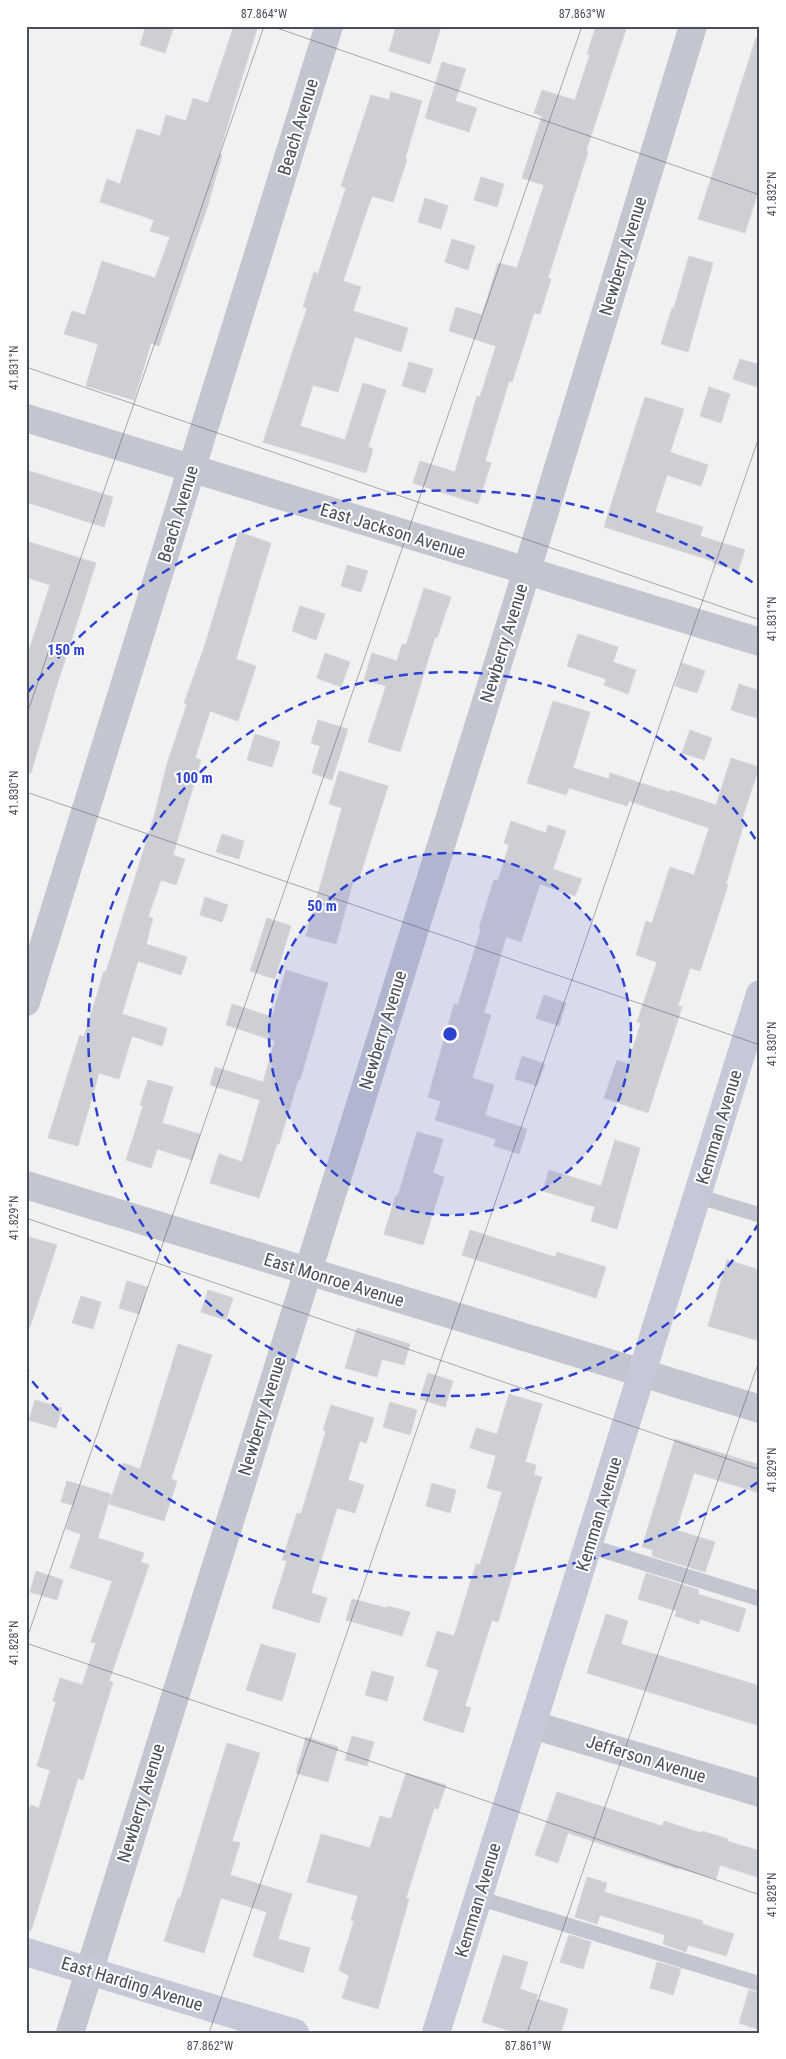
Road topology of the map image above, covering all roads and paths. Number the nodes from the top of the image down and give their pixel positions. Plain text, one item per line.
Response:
1 (329, 26) edge
2 (693, 26) edge
3 (26, 418) edge
4 (192, 470) junction
5 (526, 571) junction
6 (760, 642) edge
7 (26, 1002) edge
8 (758, 1009) edge
9 (26, 1185) edge
10 (697, 1196) junction
11 (760, 1215) edge
12 (307, 1272) junction
13 (642, 1374) junction
14 (760, 1409) edge
15 (588, 1546) junction
16 (760, 1599) edge
17 (533, 1725) junction
18 (760, 1793) edge
19 (479, 1898) junction
20 (26, 1952) edge
21 (89, 1971) junction
22 (760, 1984) edge
23 (70, 2033) edge
24 (295, 2033) edge
25 (436, 2033) edge

1 - 4 street, Beach Avenue
2 - 5 street, Newberry Avenue
3 - 4 street, East Jackson Avenue
4 - 5 street, East Jackson Avenue
4 - 7 street, Beach Avenue
5 - 6 street, East Jackson Avenue
5 - 12 street, Newberry Avenue
8 - 10 street, Kemman Avenue
9 - 12 street, East Monroe Avenue
10 - 11 lane
10 - 13 street, Kemman Avenue
12 - 13 street, East Monroe Avenue
12 - 21 street, Newberry Avenue
13 - 14 street, East Monroe Avenue
13 - 15 street, Kemman Avenue
15 - 16 lane
15 - 17 street, Kemman Avenue
17 - 18 street, Jefferson Avenue
17 - 19 street, Kemman Avenue
19 - 22 lane
19 - 25 street, Kemman Avenue
20 - 21 street, East Harding Avenue
21 - 23 street, Newberry Avenue
21 - 24 street, East Harding Avenue

